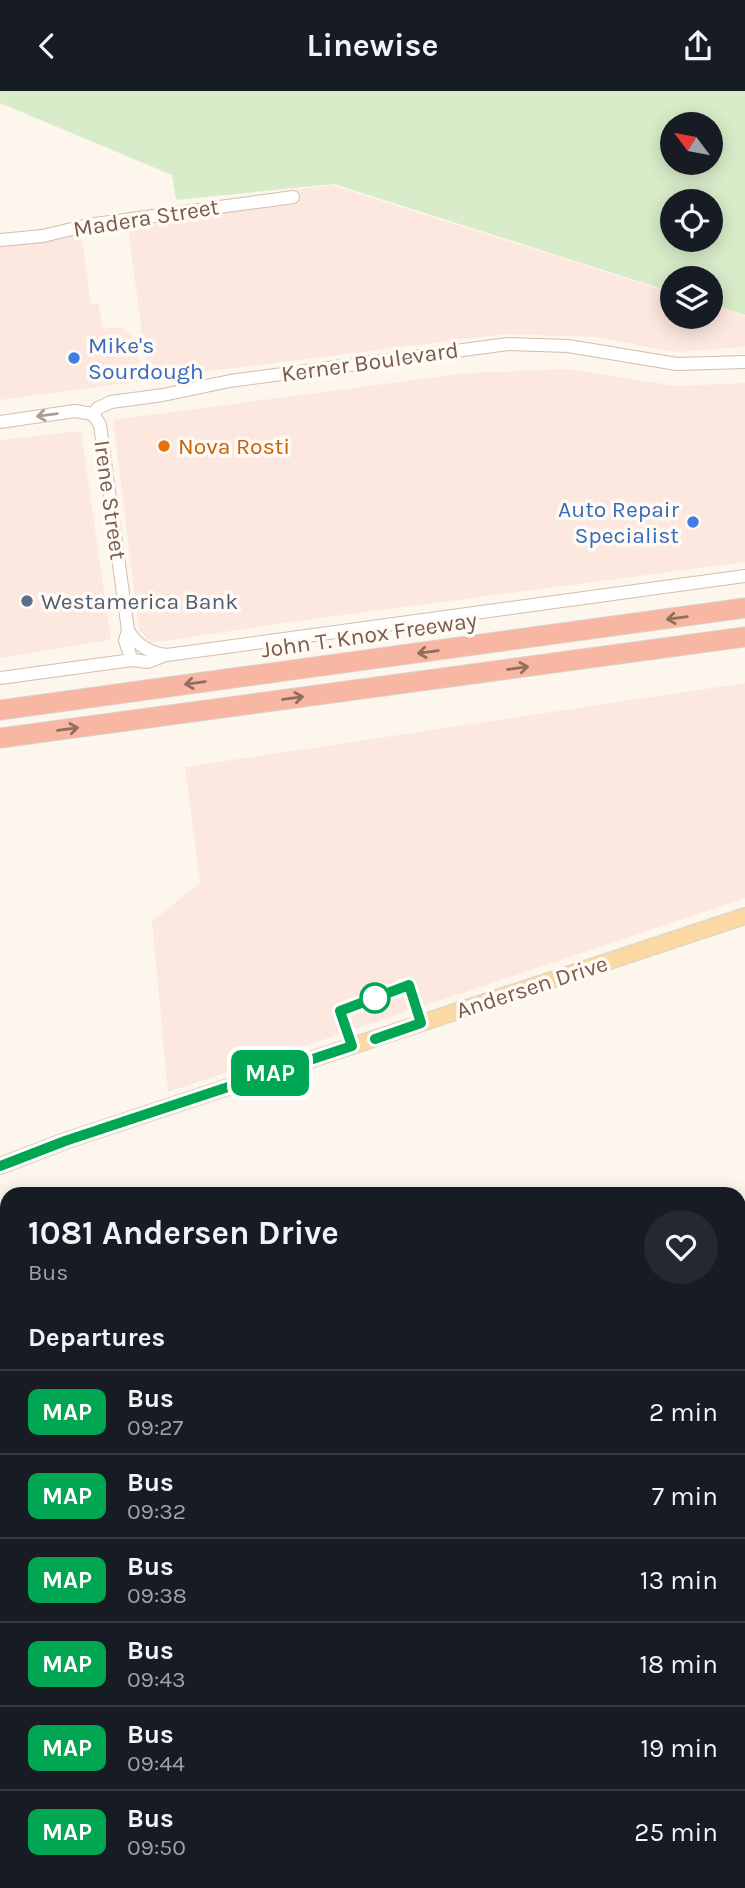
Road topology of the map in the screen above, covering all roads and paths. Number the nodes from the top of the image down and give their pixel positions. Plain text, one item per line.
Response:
1 (293, 197) dead end
2 (0, 240) edge
3 (745, 362) edge
4 (93, 414) junction
5 (0, 422) edge
6 (745, 576) edge
7 (745, 608) edge
8 (128, 630) junction
9 (745, 637) edge
10 (167, 655) junction
11 (132, 660) junction
12 (0, 678) edge
13 (0, 710) edge
14 (0, 738) edge
15 (745, 916) edge
16 (0, 1165) edge

1 - 2 street, Madera Street
3 - 4 street, Kerner Boulevard
4 -> 5 street, Kerner Boulevard
4 - 8 street, Irene Street
6 - 10 street
7 -> 13 highway, John T. Knox Freeway
8 - 10 street
8 - 11 street, Irene Street
14 -> 9 highway
10 - 11 street
11 - 12 street
15 - 16 main road, Andersen Drive

